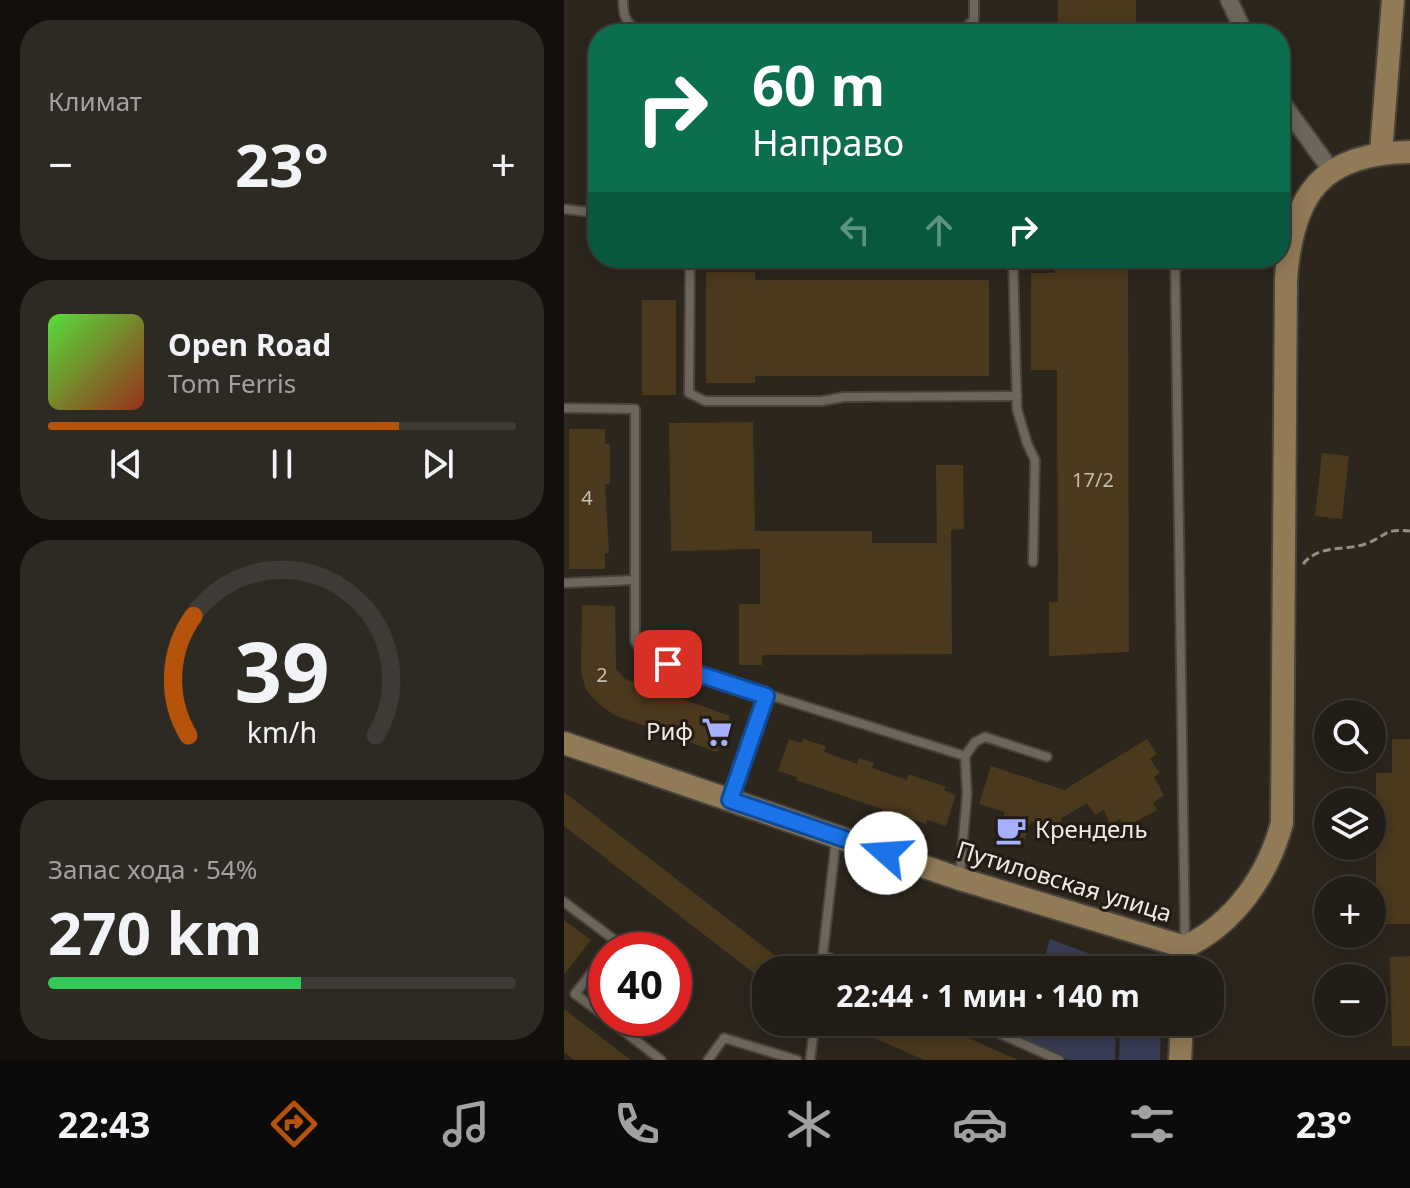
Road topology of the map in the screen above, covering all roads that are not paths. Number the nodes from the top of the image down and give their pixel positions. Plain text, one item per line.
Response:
1 (623, 0) edge
2 (974, 0) edge
3 (1229, 0) edge
4 (1393, 0) edge
5 (628, 24) edge
6 (969, 24) edge
7 (1240, 24) edge
8 (1290, 114) edge
9 (1381, 152) junction
10 (1410, 152) edge
11 (1331, 170) junction
12 (564, 209) edge
13 (588, 212) edge
14 (1290, 243) edge
15 (690, 268) edge
16 (1013, 268) edge
17 (1175, 268) edge
18 (1289, 268) edge
19 (1017, 396) junction
20 (564, 408) edge
21 (1033, 562) dead end
22 (635, 580) junction
23 (564, 583) edge
24 (766, 696) junction
25 (564, 743) edge
26 (965, 756) junction
27 (1047, 757) dead end
28 (730, 800) junction
29 (837, 836) junction
30 (960, 879) junction
31 (564, 902) edge
32 (604, 932) edge
33 (1185, 947) junction
34 (823, 955) edge
35 (1185, 956) edge
36 (588, 977) edge
37 (588, 1004) edge
38 (630, 1036) edge
39 (813, 1036) edge
40 (1005, 1036) edge
41 (1181, 1036) edge
42 (661, 1060) edge
43 (708, 1060) edge
44 (797, 1060) edge
45 (810, 1060) edge
46 (1059, 1060) edge
47 (1180, 1060) edge

1 - 5 lane
2 - 6 lane
3 - 7 street
4 - 9 street
8 - 11 street
9 - 10 street
9 - 11 street
11 - 14 street
12 - 13 lane
15 - 19 lane
16 - 19 lane
17 - 33 lane
18 - 33 street
19 - 21 lane
20 - 22 lane
22 - 23 lane
22 - 24 lane
24 - 26 lane
24 - 28 lane
25 - 28 street, Путиловская улица
26 - 27 lane
26 - 30 lane
28 - 29 street, Путиловская улица
29 - 30 street, Путиловская улица
29 - 34 lane
30 - 33 street, Путиловская улица
31 - 32 lane
33 - 35 street
36 - 37 lane
38 - 42 lane
39 - 45 lane
40 - 46 lane
41 - 47 street
43 - 44 lane

